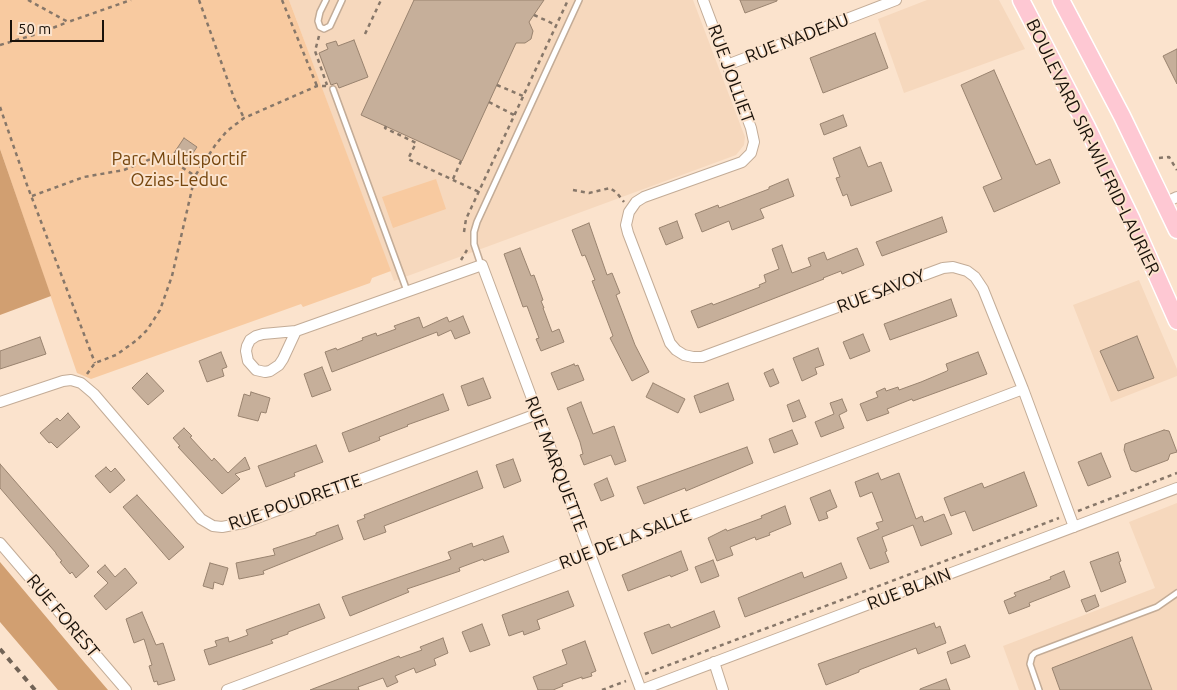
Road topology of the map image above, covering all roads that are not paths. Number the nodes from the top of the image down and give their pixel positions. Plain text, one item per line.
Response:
1 (326, 0) edge
2 (342, 0) edge
3 (579, 0) edge
4 (703, 0) edge
5 (896, 0) edge
6 (1021, 0) edge
7 (1061, 0) edge
8 (727, 64) junction
9 (330, 87) road end
10 (631, 208) joint
11 (1173, 212) edge
12 (482, 266) junction
13 (408, 292) junction
14 (1177, 321) edge
15 (296, 331) junction
16 (1023, 389) junction
17 (0, 402) edge
18 (537, 414) junction
19 (1177, 488) edge
20 (1074, 527) junction
21 (0, 543) edge
22 (589, 552) junction
23 (1177, 593) edge
24 (714, 662) junction
25 (126, 690) edge
26 (227, 690) edge
27 (641, 690) edge
28 (723, 690) edge
29 (1039, 690) edge

1 - 2 lane
3 - 12 lane
4 - 8 street, RUE JOLLIET
5 - 8 street, RUE NADEAU
6 - 14 main road, BOULEVARD SIR-WILFRID-LAURIER
7 - 11 main road, BOULEVARD SIR-WILFRID-LAURIER
8 - 10 street, RUE JOLLIET
9 - 13 lane
10 - 16 street, RUE SAVOY
12 - 13 street
12 - 18 street, RUE MARQUETTE
13 - 15 street
15 - 15 street
16 - 20 street, RUE SAVOY
16 - 22 street, RUE DE LA SALLE
17 - 18 street, RUE POUDRETTE
18 - 22 street, RUE MARQUETTE
19 - 20 street, RUE BLAIN
20 - 24 street, RUE BLAIN
21 - 25 street, RUE FOREST
22 - 26 street, RUE DE LA SALLE
22 - 27 street, RUE MARQUETTE
23 - 29 lane
24 - 27 street, RUE BLAIN
24 - 28 street

